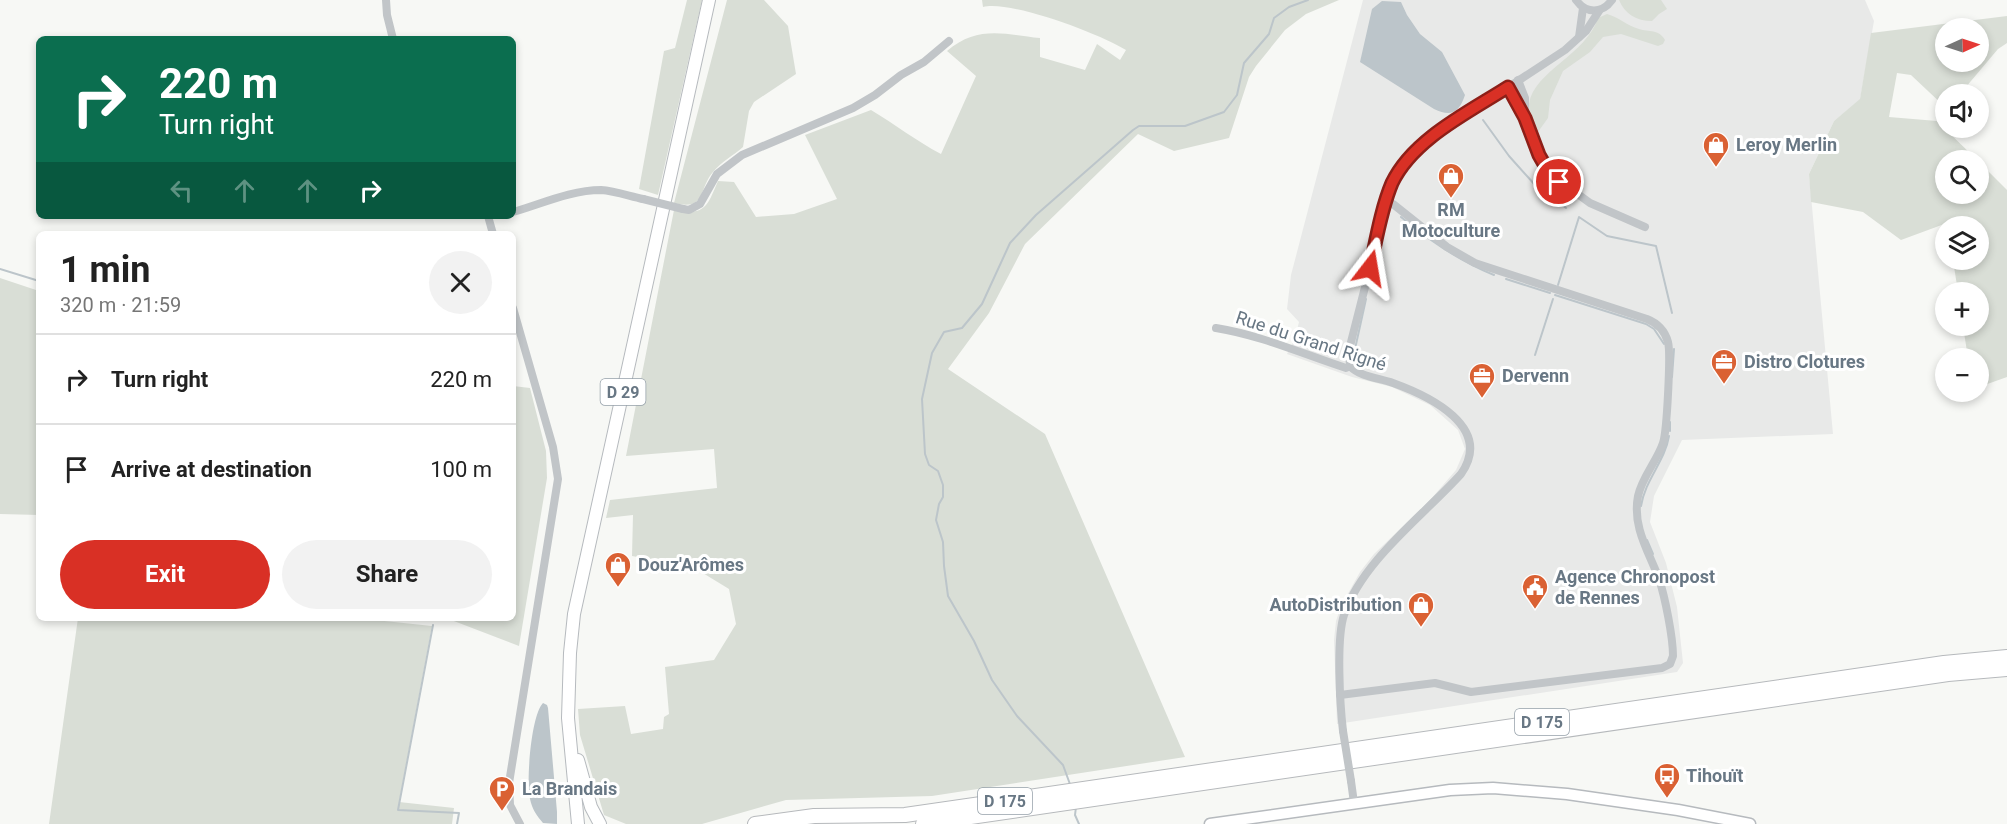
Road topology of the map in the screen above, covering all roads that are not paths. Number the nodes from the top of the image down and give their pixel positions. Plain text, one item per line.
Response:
1 (386, 0) edge
2 (709, 0) edge
3 (716, 0) edge
4 (1612, 0) edge
5 (1577, 3) edge
6 (1599, 11) junction
7 (392, 36) edge
8 (1579, 37) junction
9 (949, 41) dead end
10 (696, 62) junction
11 (1518, 80) junction
12 (1508, 87) junction
13 (1525, 118) junction
14 (1386, 201) junction
15 (516, 211) edge
16 (1645, 227) dead end
17 (516, 318) edge
18 (1216, 328) dead end
19 (1350, 366) junction
20 (2007, 657) edge
21 (2007, 669) edge
22 (1340, 695) junction
23 (568, 699) junction
24 (1072, 797) junction
25 (1354, 803) junction
26 (520, 824) edge
27 (578, 824) edge
28 (600, 824) edge
29 (754, 824) edge
30 (924, 824) edge
31 (1210, 824) edge
32 (1750, 824) edge

1 - 7 street
2 - 10 main road, D 29
3 - 10 main road
4 - 6 street
5 - 6 street
5 - 8 street
6 - 8 street
8 - 11 street
9 - 15 street, bridge
10 - 23 main road, D 29
11 - 12 street
11 - 13 street
12 - 13 street
12 - 14 street
13 - 16 street
14 - 19 street
14 - 22 street
17 - 26 street
18 - 19 street, Rue du Grand Rigné
19 - 22 street, Rue du Grand Rigné
20 - 24 highway, D 175
21 - 24 highway, D 175
22 - 25 street, Rue du Grand Rigné, bridge
23 - 27 main road, D 29
23 - 28 main road, D 29
24 - 29 highway, D 175
24 - 30 highway, D 175
25 - 31 street
25 - 32 street

